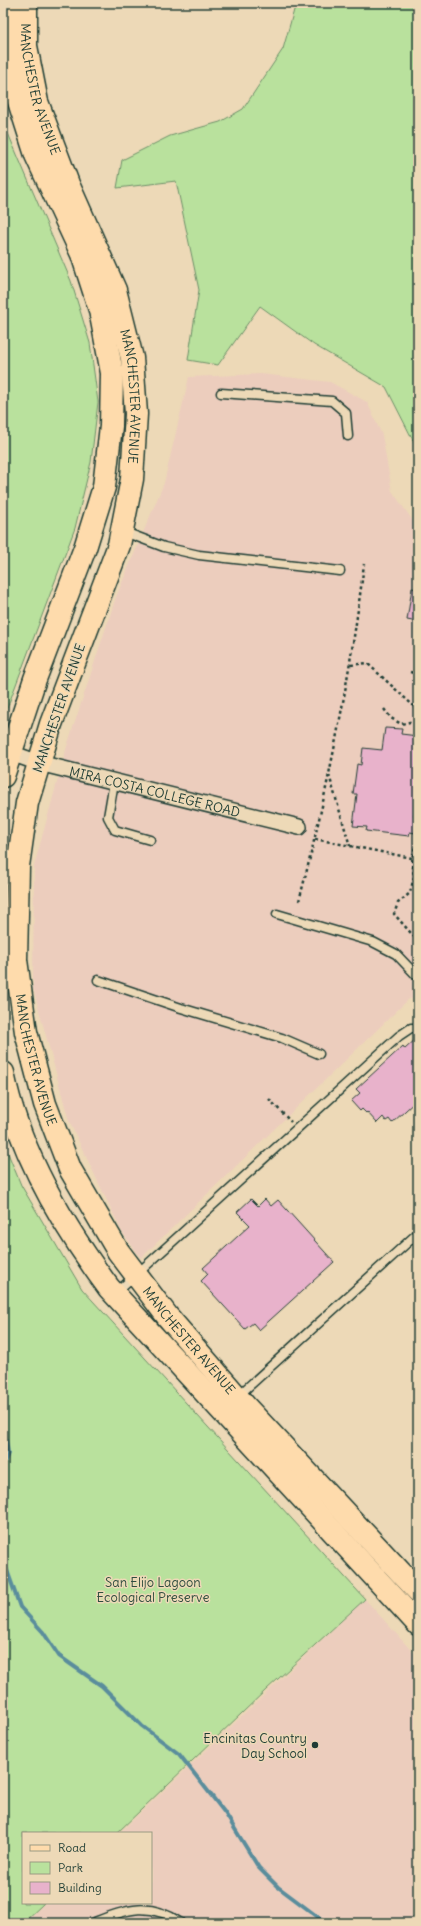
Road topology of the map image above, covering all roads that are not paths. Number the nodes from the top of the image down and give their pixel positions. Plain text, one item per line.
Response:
1 (9, 3) edge
2 (26, 3) edge
3 (221, 394) dead end
4 (348, 436) dead end
5 (122, 531) junction
6 (340, 570) dead end
7 (11, 753) junction
8 (39, 763) junction
9 (3, 776) edge
10 (114, 782) junction
11 (299, 827) dead end
12 (150, 840) dead end
13 (277, 914) dead end
14 (418, 977) edge
15 (98, 980) dead end
16 (418, 1028) edge
17 (319, 1054) dead end
18 (3, 1073) edge
19 (418, 1233) edge
20 (136, 1275) junction
21 (115, 1294) junction
22 (238, 1397) junction
23 (418, 1591) edge
24 (418, 1624) edge
25 (92, 1923) edge
26 (181, 1923) edge

1 - 7 main road, MANCHESTER AVENUE
2 - 5 main road, MANCHESTER AVENUE
3 - 4 lane
5 - 6 lane
5 - 8 main road, MANCHESTER AVENUE
7 - 8 street, MIRA COSTA COLLEGE ROAD
7 - 9 main road, MANCHESTER AVENUE
8 - 10 street, MIRA COSTA COLLEGE ROAD
8 - 20 main road, MANCHESTER AVENUE
10 - 11 street, MIRA COSTA COLLEGE ROAD
10 - 12 lane
13 - 14 lane
15 - 17 lane
16 - 20 lane
18 - 21 main road, MANCHESTER AVENUE
19 - 22 lane
20 - 21 lane
20 - 22 main road, MANCHESTER AVENUE
21 - 24 main road, MANCHESTER AVENUE
22 - 23 main road, MANCHESTER AVENUE
25 - 26 lane

